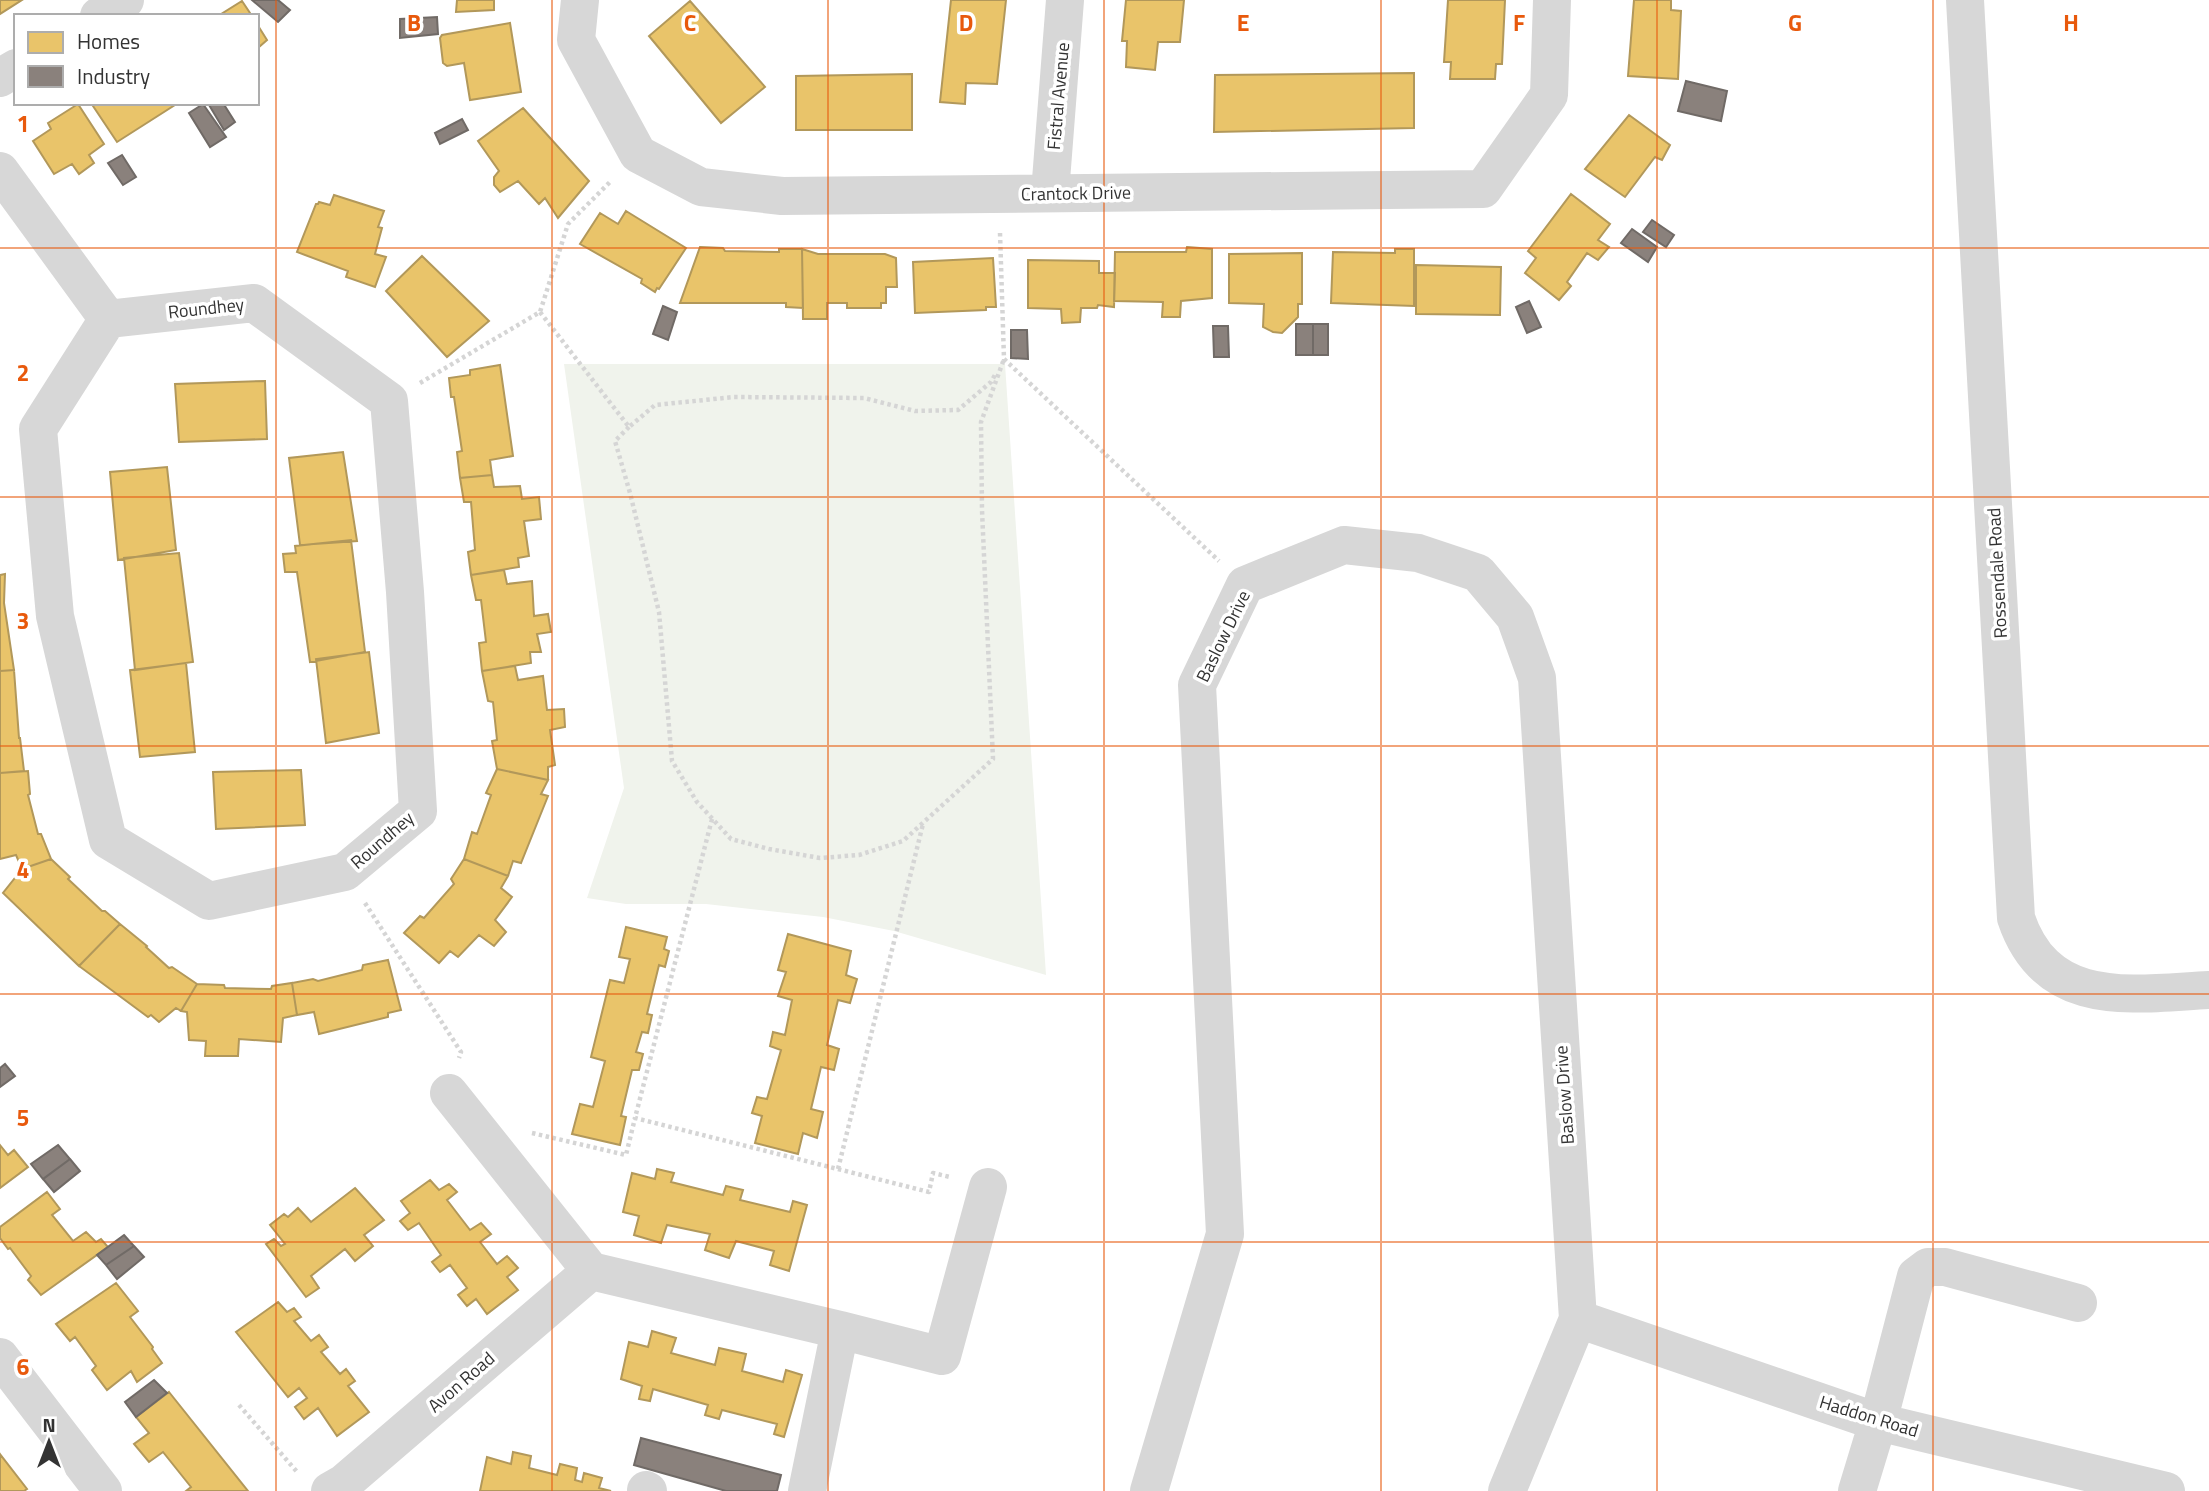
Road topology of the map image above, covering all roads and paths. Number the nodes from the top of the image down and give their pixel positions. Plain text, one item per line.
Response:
1 (125, 0) edge
2 (580, 0) edge
3 (1065, 0) edge
4 (1552, 0) edge
5 (1965, 0) edge
6 (102, 14) edge
7 (638, 154) junction
8 (0, 171) edge
9 (998, 193) junction
10 (1050, 193) junction
11 (540, 312) junction
12 (108, 319) junction
13 (1004, 359) junction
14 (389, 401) junction
15 (629, 427) junction
16 (1245, 585) junction
17 (712, 818) junction
18 (924, 822) junction
19 (345, 872) junction
20 (2209, 990) edge
21 (459, 1105) junction
22 (635, 1118) junction
23 (838, 1169) junction
24 (988, 1187) joint
25 (591, 1271) junction
26 (2078, 1303) dead end
27 (1578, 1319) junction
28 (840, 1330) junction
29 (0, 1357) edge
30 (239, 1405) dead end
31 (1878, 1422) junction
32 (318, 1486) edge
33 (103, 1491) edge
34 (807, 1491) edge
35 (1149, 1491) edge
36 (1507, 1491) edge
37 (1857, 1491) edge
38 (2166, 1491) edge

1 - 6 street
2 - 7 street
3 - 10 street, Fistral Avenue
4 - 10 street, Crantock Drive
5 - 20 street, Rossendale Road
7 - 9 street, Crantock Drive
7 - 11 path
8 - 12 street
9 - 10 street, Crantock Drive
9 - 13 path
11 - 14 path
11 - 15 path
12 - 14 street, Roundhey
12 - 19 street, Roundhey
13 - 15 path
13 - 16 path
13 - 18 path
14 - 19 street, Roundhey
15 - 17 path
16 - 27 street, Baslow Drive
16 - 35 street, Baslow Drive
17 - 18 path
17 - 22 path
18 - 23 path
19 - 21 path
21 - 22 path
21 - 25 street
22 - 23 path
23 - 24 path
24 - 28 street
25 - 28 street
25 - 32 street, Avon Road
26 - 31 street
27 - 31 street, Haddon Road
27 - 36 street, Baslow Drive
28 - 34 street
29 - 33 street
30 - 32 path
31 - 37 street
31 - 38 street, Haddon Road

